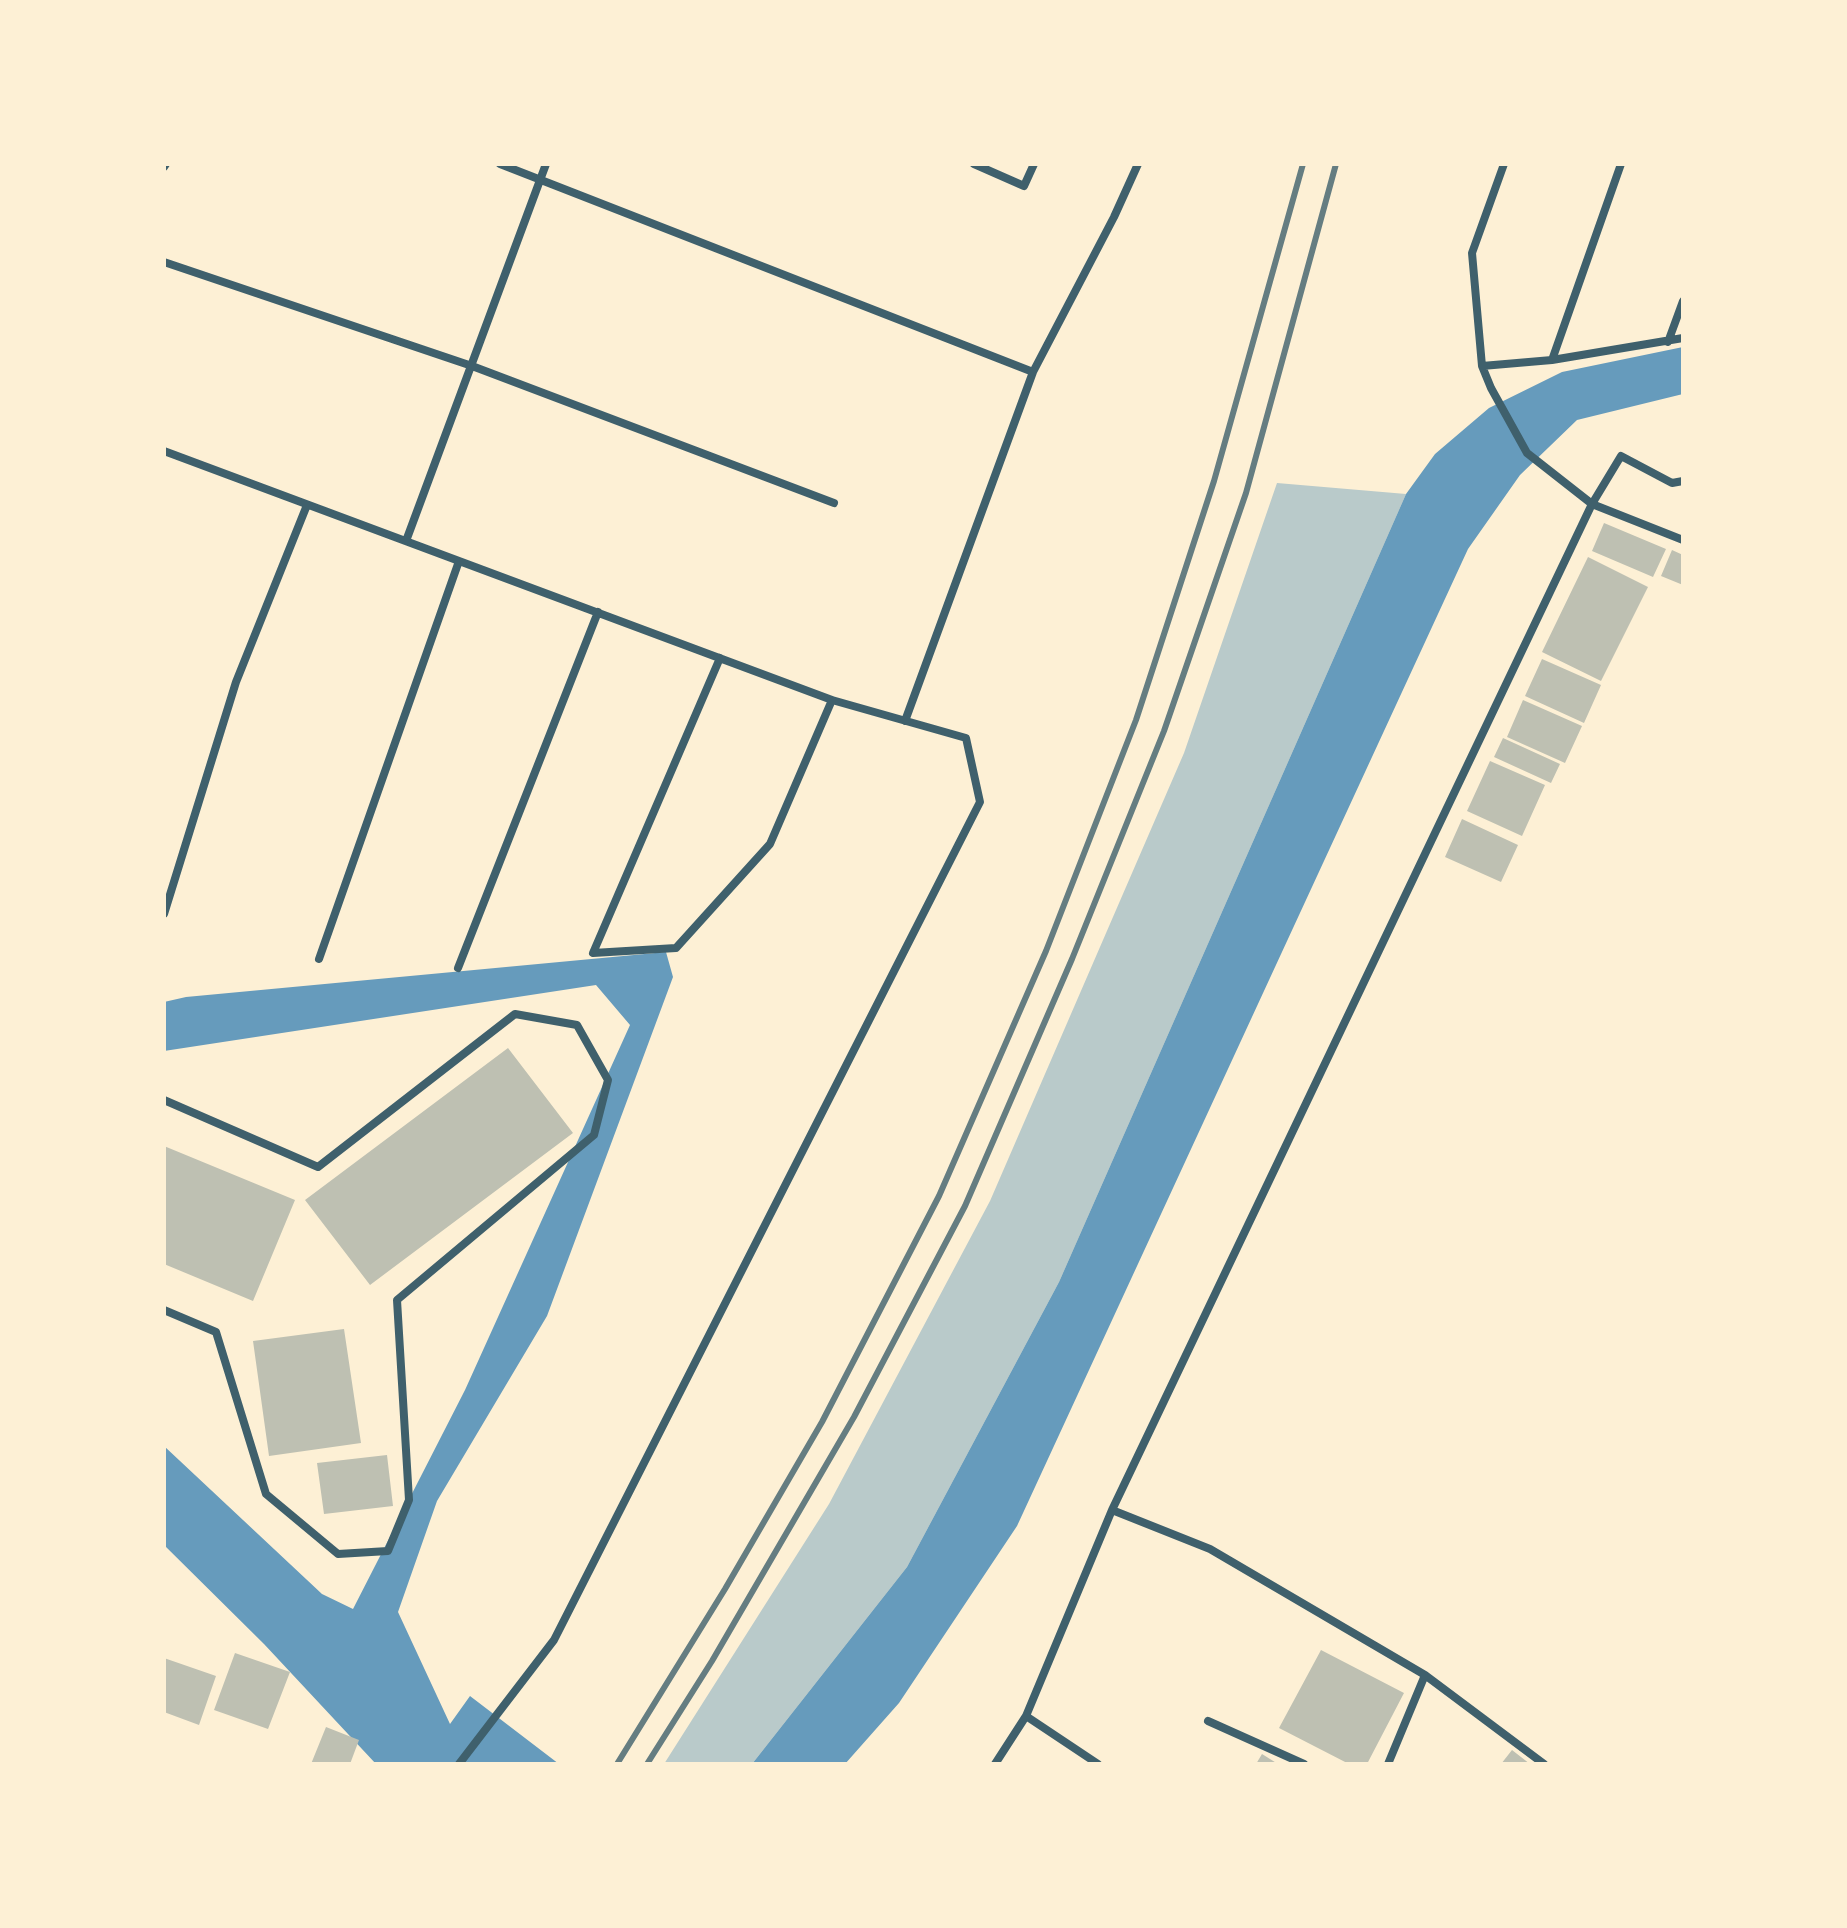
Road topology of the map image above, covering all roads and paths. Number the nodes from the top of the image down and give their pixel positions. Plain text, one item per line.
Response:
1 (500, 164) edge
2 (546, 164) edge
3 (974, 164) edge
4 (1034, 164) edge
5 (1138, 164) edge
6 (1504, 164) edge
7 (1621, 164) edge
8 (542, 180) junction
9 (164, 262) edge
10 (1683, 301) edge
11 (1683, 338) edge
12 (1668, 342) junction
13 (1552, 360) junction
14 (472, 366) junction
15 (1482, 366) junction
16 (1033, 372) junction
17 (164, 451) edge
18 (1683, 481) edge
19 (834, 503) dead end
20 (1592, 504) junction
21 (307, 505) junction
22 (1683, 540) edge
23 (406, 541) junction
24 (459, 561) junction
25 (598, 612) junction
26 (720, 658) junction
27 (832, 700) junction
28 (905, 721) junction
29 (164, 914) edge
30 (319, 959) dead end
31 (458, 968) dead end
32 (164, 1100) edge
33 (164, 1310) edge
34 (1112, 1510) junction
35 (1425, 1675) junction
36 (1026, 1716) junction
37 (1208, 1721) dead end
38 (459, 1764) edge
39 (995, 1764) edge
40 (1098, 1764) edge
41 (1304, 1764) edge
42 (1388, 1764) edge
43 (1544, 1764) edge

1 - 8 street
2 - 8 street
3 - 4 street
5 - 16 street
6 - 15 street
7 - 13 street
8 - 14 street
8 - 16 street
9 - 14 street
10 - 12 street
11 - 12 street
12 - 13 street
13 - 15 street
14 - 19 street
14 - 23 street
15 - 20 street
16 - 28 street
17 - 21 street
18 - 20 street
20 - 22 street
20 - 34 street
21 - 23 street
21 - 29 street
23 - 24 street
24 - 25 street
24 - 30 street
25 - 26 street
25 - 31 street
26 - 27 street
26 - 27 street
27 - 28 street
28 - 38 street
32 - 33 street
34 - 35 street
34 - 36 street
35 - 42 street
35 - 43 street
36 - 39 street
36 - 40 street
37 - 41 street

